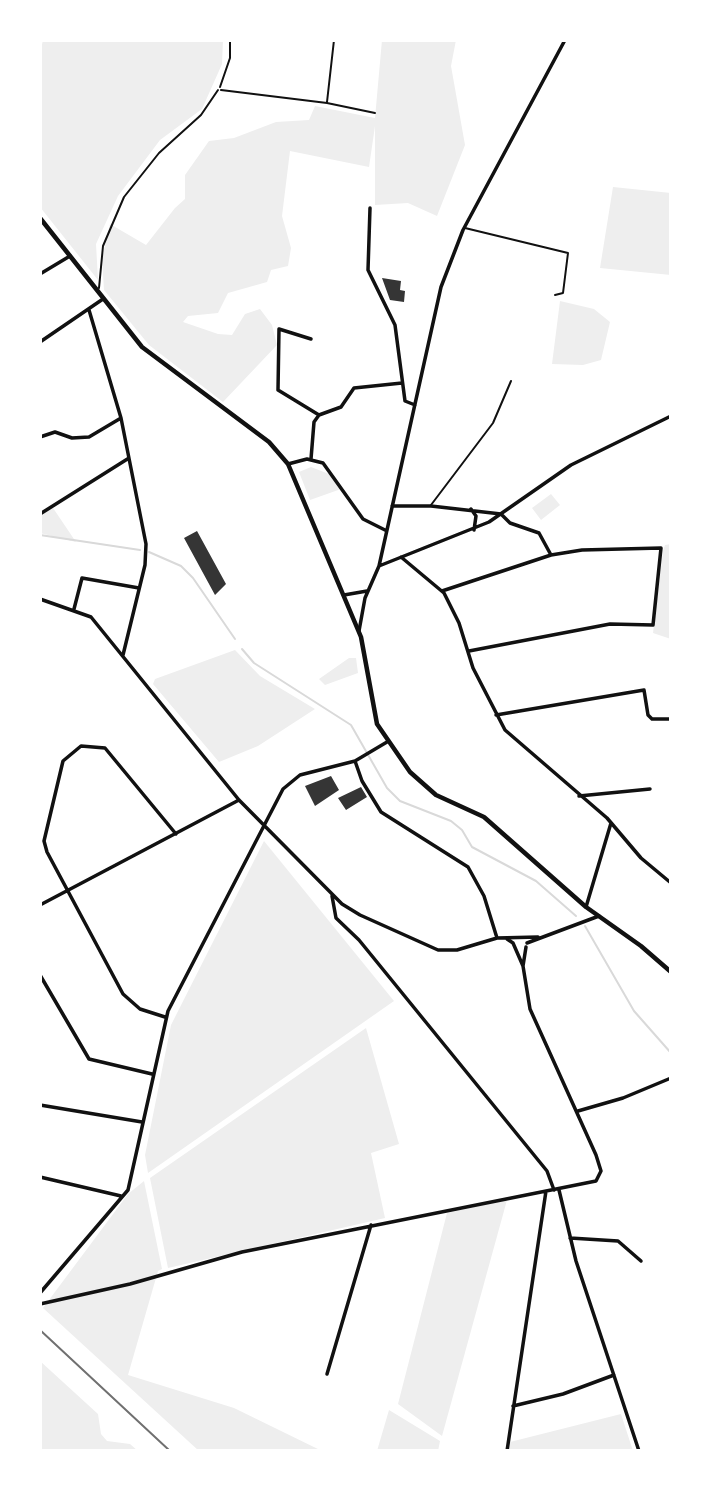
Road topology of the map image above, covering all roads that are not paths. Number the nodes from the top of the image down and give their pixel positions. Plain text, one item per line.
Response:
1 (565, 40) edge
2 (218, 90) road end
3 (370, 208) dead end
4 (40, 218) edge
5 (464, 228) junction
6 (69, 256) junction
7 (40, 274) edge
8 (97, 291) junction
9 (555, 295) dead end
10 (103, 299) junction
11 (89, 310) junction
12 (311, 339) dead end
13 (40, 342) edge
14 (511, 381) dead end
15 (402, 383) junction
16 (415, 405) junction
17 (319, 415) junction
18 (671, 416) edge
19 (121, 418) junction
20 (40, 437) edge
21 (129, 458) junction
22 (311, 459) junction
23 (288, 464) junction
24 (392, 506) junction
25 (431, 506) junction
26 (471, 509) junction
27 (40, 514) edge
28 (502, 514) junction
29 (385, 530) junction
30 (474, 530) junction
31 (379, 553) junction
32 (551, 555) junction
33 (401, 557) junction
34 (393, 559) junction
35 (379, 566) junction
36 (139, 589) junction
37 (367, 591) junction
38 (442, 591) junction
39 (344, 595) junction
40 (40, 599) edge
41 (74, 609) junction
42 (359, 632) junction
43 (469, 651) junction
44 (122, 656) junction
45 (496, 715) junction
46 (671, 719) edge
47 (387, 742) junction
48 (355, 761) junction
49 (650, 789) dead end
50 (579, 796) junction
51 (239, 800) junction
52 (611, 823) junction
53 (264, 828) junction
54 (176, 834) junction
55 (671, 883) edge
56 (68, 890) junction
57 (331, 894) junction
58 (40, 905) edge
59 (586, 907) junction
60 (599, 916) junction
61 (505, 937) junction
62 (538, 937) junction
63 (498, 938) junction
64 (516, 938) junction
65 (524, 938) junction
66 (513, 943) junction
67 (527, 945) junction
68 (516, 950) junction
69 (523, 966) junction
70 (670, 970) edge
71 (40, 975) edge
72 (165, 1017) junction
73 (152, 1074) junction
74 (671, 1078) edge
75 (40, 1105) edge
76 (578, 1111) junction
77 (142, 1122) junction
78 (40, 1177) edge
79 (556, 1190) junction
80 (546, 1191) junction
81 (121, 1196) junction
82 (371, 1225) junction
83 (570, 1238) junction
84 (641, 1261) dead end
85 (40, 1293) edge
86 (40, 1304) edge
87 (327, 1374) dead end
88 (614, 1375) junction
89 (513, 1406) junction
90 (507, 1451) edge
91 (639, 1451) edge

1 - 5 street
2 - 8 lane
3 - 15 street
4 - 6 main road
5 - 9 lane
5 - 16 street
6 - 7 street
6 - 8 main road
8 - 10 main road
10 - 11 street
10 - 23 main road
11 - 13 street
11 - 19 street
12 - 17 street
14 - 25 lane
15 - 16 street
15 - 17 street
16 - 24 street
17 - 22 street
18 - 28 street
19 - 20 street
19 - 21 street
21 - 27 street
21 - 36 street
22 - 23 street
22 - 29 street
23 - 39 main road
24 - 25 street
24 - 29 street
25 - 26 street
26 - 28 street
26 - 30 street
28 - 30 street
28 - 32 street
29 - 31 street
30 - 33 street
31 - 34 street
31 - 35 street
32 - 38 street
32 - 43 street
33 - 34 street
33 - 38 street
34 - 35 street
35 - 37 street
36 - 41 street
36 - 44 street
37 - 39 street
37 - 42 street
38 - 43 street
39 - 42 main road
40 - 41 street
41 - 44 street
42 - 47 main road
43 - 45 street
44 - 51 street
45 - 46 street
45 - 50 street
47 - 48 street
47 - 59 main road
48 - 53 street
48 - 63 street
49 - 50 street
50 - 52 street
51 - 53 street
51 - 54 street
52 - 55 street
52 - 59 street
53 - 57 street
53 - 72 street
54 - 56 street
54 - 56 street
56 - 58 street
56 - 72 street
57 - 63 street
57 - 79 street
59 - 60 main road
60 - 62 street
60 - 70 main road
61 - 63 street
61 - 64 street
61 - 66 street
62 - 65 street
62 - 67 street
64 - 65 street
64 - 66 street
65 - 67 street
66 - 68 street
67 - 68 street
67 - 69 street
68 - 69 street
69 - 76 street
71 - 73 street
72 - 73 street
73 - 77 street
74 - 76 street
75 - 77 street
76 - 79 street
77 - 81 street
78 - 81 street
79 - 80 street
79 - 83 street
80 - 82 street
80 - 89 street
81 - 85 street
82 - 86 street
82 - 87 street
83 - 84 street
83 - 88 street
88 - 89 street
88 - 91 street
89 - 90 street

